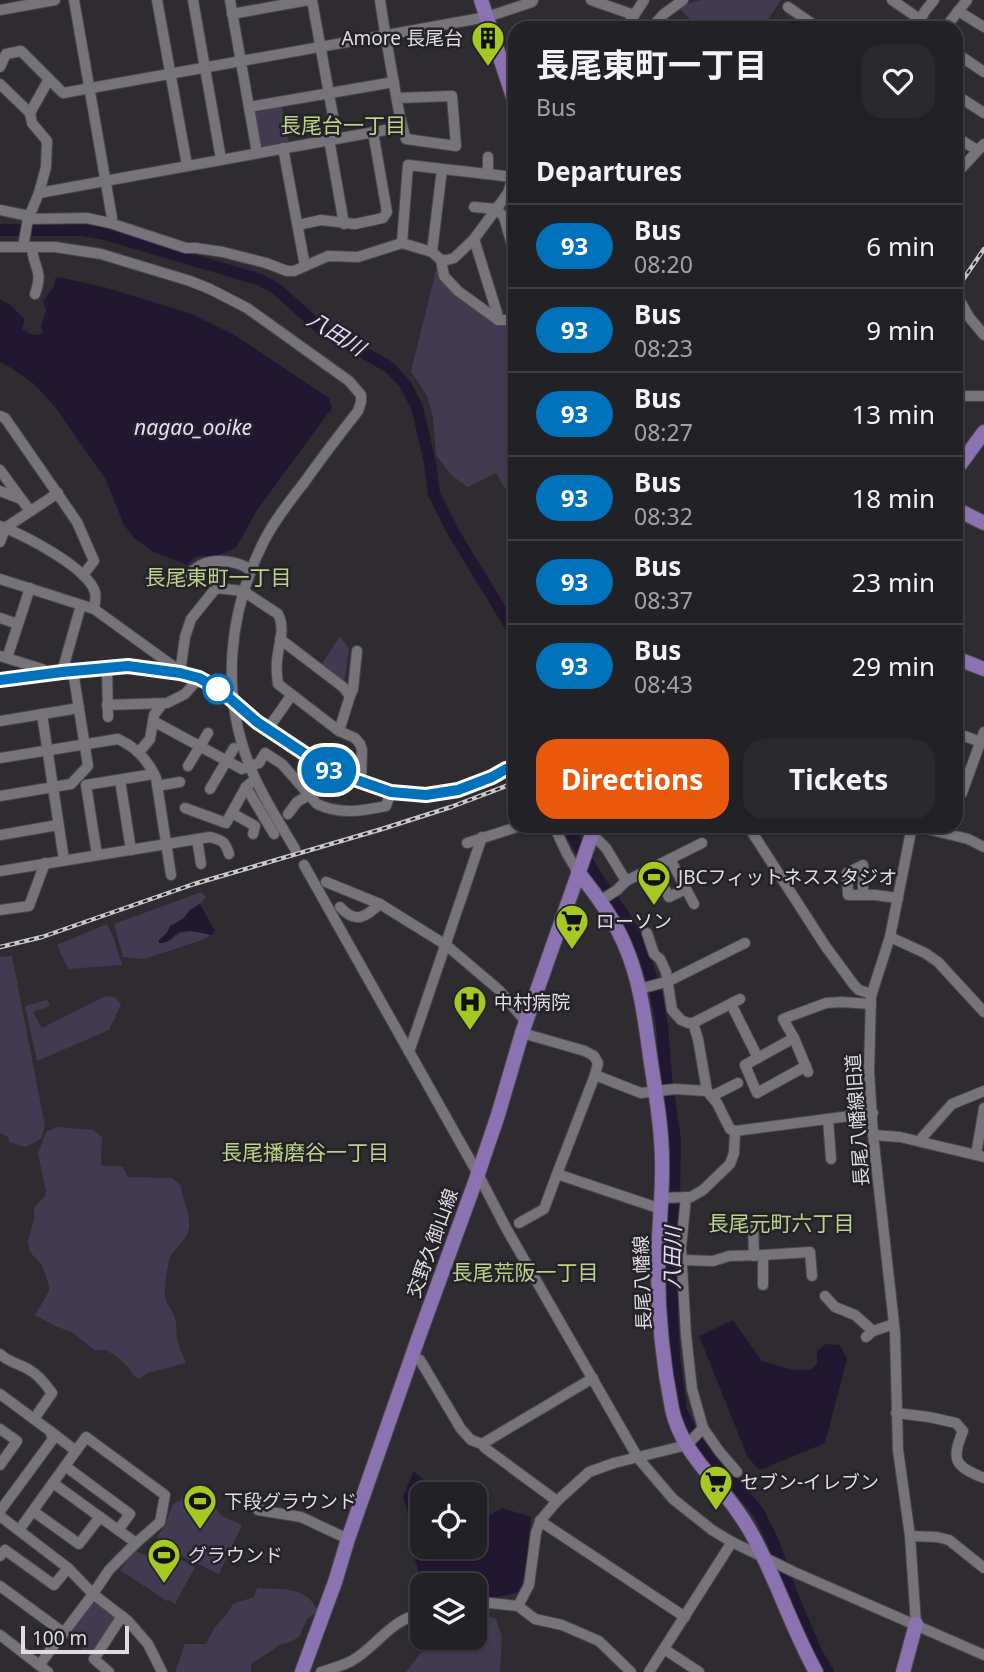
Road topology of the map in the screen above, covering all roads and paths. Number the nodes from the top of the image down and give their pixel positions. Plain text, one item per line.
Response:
1 (55, 0) edge
2 (74, 0) edge
3 (157, 0) edge
4 (193, 0) edge
5 (230, 0) edge
6 (310, 0) edge
7 (380, 0) edge
8 (481, 0) edge
9 (533, 0) edge
10 (591, 0) edge
11 (644, 0) edge
12 (680, 0) edge
13 (892, 0) edge
14 (934, 0) edge
15 (967, 0) edge
16 (788, 7) dead end
17 (0, 10) edge
18 (958, 10) junction
19 (232, 15) junction
20 (634, 15) junction
21 (487, 17) junction
22 (630, 21) edge
23 (658, 21) edge
24 (808, 21) edge
25 (915, 21) edge
26 (920, 21) edge
27 (950, 21) edge
28 (984, 27) edge
29 (385, 34) junction
30 (320, 46) junction
31 (963, 58) edge
32 (240, 61) junction
33 (0, 67) edge
34 (205, 67) junction
35 (984, 72) edge
36 (169, 74) junction
37 (49, 79) junction
38 (394, 82) junction
39 (508, 82) edge
40 (0, 84) edge
41 (89, 88) junction
42 (328, 92) junction
43 (397, 98) junction
44 (963, 100) edge
45 (249, 107) junction
46 (30, 113) junction
47 (984, 113) edge
48 (402, 127) junction
49 (373, 132) junction
50 (333, 139) junction
51 (963, 140) edge
52 (980, 147) edge
53 (283, 148) junction
54 (257, 153) junction
55 (488, 157) dead end
56 (220, 159) junction
57 (187, 165) junction
58 (963, 166) edge
59 (442, 169) junction
60 (508, 173) edge
61 (488, 174) junction
62 (106, 181) junction
63 (39, 193) junction
64 (508, 193) edge
65 (474, 207) dead end
66 (497, 209) junction
67 (0, 211) edge
68 (28, 220) junction
69 (110, 223) junction
70 (344, 224) junction
71 (298, 225) junction
72 (508, 231) edge
73 (474, 239) junction
74 (26, 243) junction
75 (402, 243) junction
76 (0, 247) edge
77 (432, 251) junction
78 (441, 260) junction
79 (305, 266) junction
80 (35, 294) dead end
81 (963, 306) edge
82 (498, 320) junction
83 (508, 320) edge
84 (984, 335) edge
85 (963, 396) edge
86 (984, 396) edge
87 (0, 416) edge
88 (984, 432) edge
89 (963, 460) edge
90 (0, 470) edge
91 (0, 491) edge
92 (58, 493) junction
93 (21, 499) junction
94 (30, 511) junction
95 (963, 512) edge
96 (984, 523) edge
97 (2, 527) edge
98 (0, 542) edge
99 (251, 570) junction
100 (83, 575) junction
101 (187, 575) dead end
102 (0, 579) edge
103 (30, 589) junction
104 (243, 591) junction
105 (81, 605) junction
106 (94, 609) junction
107 (0, 618) edge
108 (18, 624) junction
109 (280, 639) junction
110 (357, 651) dead end
111 (4, 657) edge
112 (963, 661) edge
113 (107, 667) junction
114 (984, 669) edge
115 (68, 672) junction
116 (180, 673) junction
117 (47, 674) junction
118 (199, 678) junction
119 (0, 680) edge
120 (291, 696) junction
121 (350, 696) junction
122 (233, 700) junction
123 (162, 704) junction
124 (107, 705) junction
125 (79, 708) junction
126 (42, 714) junction
127 (108, 717) dead end
128 (0, 721) edge
129 (153, 721) junction
130 (268, 730) junction
131 (339, 731) junction
132 (208, 733) dead end
133 (963, 734) edge
134 (982, 737) edge
135 (85, 744) junction
136 (200, 747) junction
137 (234, 748) dead end
138 (47, 750) junction
139 (139, 752) junction
140 (0, 758) edge
141 (227, 761) junction
142 (188, 766) dead end
143 (250, 767) junction
144 (508, 768) edge
145 (120, 780) junction
146 (156, 780) junction
147 (361, 781) junction
148 (180, 782) dead end
149 (251, 783) junction
150 (53, 787) junction
151 (210, 789) dead end
152 (963, 790) edge
153 (391, 792) junction
154 (309, 795) junction
155 (0, 796) edge
156 (196, 798) dead end
157 (232, 813) junction
158 (288, 814) dead end
159 (263, 815) junction
160 (58, 825) junction
161 (508, 829) edge
162 (557, 833) edge
163 (592, 833) edge
164 (753, 833) edge
165 (912, 833) edge
166 (943, 833) edge
167 (274, 834) dead end
168 (0, 835) edge
169 (482, 837) junction
170 (197, 839) junction
171 (467, 843) dead end
172 (167, 844) junction
173 (702, 844) dead end
174 (231, 848) dead end
175 (984, 848) edge
176 (295, 849) dead end
177 (131, 850) junction
178 (97, 855) junction
179 (670, 859) junction
180 (64, 860) junction
181 (45, 863) junction
182 (201, 864) dead end
183 (304, 865) dead end
184 (654, 867) junction
185 (580, 868) junction
186 (0, 871) edge
187 (172, 875) dead end
188 (626, 881) junction
189 (326, 882) dead end
190 (686, 889) junction
191 (863, 894) dead end
192 (898, 898) junction
193 (602, 900) junction
194 (380, 904) junction
195 (694, 904) dead end
196 (340, 906) dead end
197 (0, 910) edge
198 (647, 933) dead end
199 (890, 937) junction
200 (745, 943) dead end
201 (446, 945) junction
202 (669, 981) junction
203 (640, 989) junction
204 (871, 999) junction
205 (984, 1012) edge
206 (692, 1023) junction
207 (524, 1027) junction
208 (794, 1038) junction
209 (409, 1052) junction
210 (758, 1058) junction
211 (595, 1076) junction
212 (738, 1083) dead end
213 (658, 1090) junction
214 (984, 1091) edge
215 (709, 1093) junction
216 (984, 1108) edge
217 (873, 1114) junction
218 (828, 1119) junction
219 (735, 1131) junction
220 (873, 1135) junction
221 (919, 1141) junction
222 (980, 1156) edge
223 (831, 1159) dead end
224 (478, 1174) junction
225 (557, 1174) junction
226 (684, 1197) junction
227 (664, 1201) junction
228 (519, 1223) dead end
229 (753, 1223) dead end
230 (758, 1255) junction
231 (682, 1260) junction
232 (812, 1276) dead end
233 (763, 1285) dead end
234 (825, 1296) dead end
235 (894, 1324) junction
236 (0, 1354) edge
237 (412, 1356) junction
238 (593, 1378) junction
239 (0, 1394) edge
240 (897, 1413) junction
241 (34, 1419) junction
242 (703, 1428) junction
243 (0, 1429) edge
244 (50, 1431) junction
245 (689, 1442) junction
246 (482, 1444) junction
247 (76, 1451) junction
248 (638, 1458) junction
249 (0, 1465) edge
250 (65, 1466) junction
251 (737, 1472) dead end
252 (984, 1478) edge
253 (53, 1483) junction
254 (556, 1502) junction
255 (258, 1510) dead end
256 (0, 1511) edge
257 (33, 1511) junction
258 (0, 1516) edge
259 (100, 1517) junction
260 (540, 1521) junction
261 (19, 1530) junction
262 (118, 1530) junction
263 (910, 1536) junction
264 (348, 1539) junction
265 (733, 1542) junction
266 (136, 1543) junction
267 (0, 1556) edge
268 (768, 1559) junction
269 (68, 1568) junction
270 (984, 1568) edge
271 (0, 1586) edge
272 (93, 1594) junction
273 (487, 1603) edge
274 (518, 1606) junction
275 (122, 1616) junction
276 (410, 1617) edge
277 (685, 1617) junction
278 (916, 1624) junction
279 (64, 1633) junction
280 (0, 1635) edge
281 (664, 1649) junction
282 (984, 1655) edge
283 (44, 1668) edge
284 (158, 1670) edge
285 (109, 1672) edge
286 (302, 1672) edge
287 (321, 1672) edge
288 (631, 1672) edge
289 (649, 1672) edge
290 (699, 1672) edge
291 (816, 1672) edge
292 (903, 1672) edge

1 - 17 street
2 - 41 street
3 - 36 street
4 - 34 street
5 - 19 street
6 - 19 street
6 - 30 street
7 - 29 street
8 - 21 main road
9 - 21 street
10 - 20 street
11 - 20 street
12 - 23 street
13 - 25 street
14 - 26 street
15 - 18 street
16 - 24 street
18 - 27 street
18 - 28 street
19 - 32 street
20 - 22 street
21 - 29 street
21 - 39 main road
29 - 30 street
29 - 38 street
30 - 32 street
30 - 42 street
31 - 35 street
32 - 34 street
32 - 45 street
33 - 37 street
34 - 36 street
34 - 56 street
36 - 41 street
36 - 57 street
37 - 41 street
37 - 46 street
38 - 42 street
38 - 43 street
40 - 46 street
41 - 62 street
42 - 45 street
42 - 50 street
43 - 48 street
43 - 48 street
44 - 47 street
45 - 54 street
46 - 63 street
48 - 49 street
49 - 50 street
49 - 70 street
50 - 53 street
50 - 70 street
51 - 52 street
52 - 58 street
53 - 54 street
53 - 71 street
54 - 56 street
55 - 61 street
56 - 57 street
57 - 62 street
59 - 61 street
59 - 75 street
59 - 77 street
60 - 61 street
62 - 63 street
62 - 69 street
63 - 68 street
64 - 66 street
65 - 66 street
66 - 72 street
66 - 73 street
67 - 68 street
68 - 69 street
68 - 74 street
69 - 79 street
70 - 71 street
71 - 79 street
73 - 78 street
73 - 82 street
74 - 76 street
74 - 80 street
74 - 99 street
75 - 77 street
75 - 79 street
77 - 78 street
78 - 82 street
81 - 84 street
82 - 83 street
85 - 86 street
87 - 92 street
88 - 89 main road
90 - 93 street
91 - 93 street
92 - 94 street
92 - 100 street
93 - 94 street
94 - 97 street
95 - 96 main road
97 - 98 street
97 - 100 street
99 - 101 street
99 - 104 street
100 - 106 street
102 - 103 street
103 - 105 street
103 - 108 street
104 - 109 street
104 - 116 street
104 - 122 street
105 - 106 street
105 - 115 street
106 - 116 street
107 - 108 street
108 - 111 street
109 - 120 street
109 - 121 street
110 - 121 street
111 - 117 street
112 - 114 main road
113 - 115 street
113 - 116 street
113 - 124 street
115 - 117 street
115 - 125 street
116 - 118 street
117 - 119 street
118 - 122 street
118 - 123 street
120 - 130 street
120 - 131 street
121 - 131 street
122 - 130 street
122 - 143 street
123 - 124 street
123 - 129 street
124 - 127 street
125 - 126 street
125 - 135 street
126 - 128 street
126 - 138 street
129 - 136 street
129 - 139 street
130 - 147 street
131 - 147 street
132 - 136 street
133 - 134 street
134 - 152 street
135 - 138 street
135 - 139 street
135 - 150 street
136 - 141 street
136 - 142 street
137 - 141 street
138 - 140 street
138 - 150 street
139 - 146 street
141 - 143 street
141 - 151 street
143 - 149 street
143 - 154 street
144 - 153 street
145 - 146 street
145 - 177 street
145 - 178 street
146 - 148 street
146 - 172 street
147 - 153 street
149 - 157 street
149 - 159 street
149 - 176 street
150 - 155 street
150 - 160 street
153 - 154 street
154 - 158 street
156 - 157 street
157 - 159 street
159 - 167 street
160 - 168 street
160 - 180 street
161 - 169 street
162 - 185 street
163 - 185 main road, 交野久御山線
163 - 188 street
164 - 204 street
165 - 192 street, 長尾八幡線旧道
166 - 175 street
169 - 171 street
169 - 201 street
170 - 172 street
170 - 174 street
170 - 182 street
172 - 177 street
172 - 187 street
173 - 179 street
177 - 178 street
178 - 180 street
179 - 184 street
179 - 190 street
180 - 181 street
181 - 186 street
181 - 197 street
183 - 209 street
184 - 188 street
184 - 190 street
185 - 193 main road, 長尾八幡線
185 - 207 main road, 交野久御山線
188 - 193 street
189 - 194 street
190 - 195 street
191 - 192 street
192 - 199 street, 長尾八幡線旧道
193 - 203 main road, 長尾八幡線
194 - 196 street
194 - 201 street
198 - 202 street
199 - 204 street, 長尾八幡線旧道
199 - 205 street
200 - 202 street
201 - 207 street
201 - 209 street
202 - 203 street
202 - 206 street
203 - 213 main road, 長尾八幡線
204 - 208 street
204 - 217 street, 長尾八幡線旧道
206 - 210 street
206 - 215 street
207 - 211 street
207 - 224 main road, 交野久御山線
208 - 210 street
208 - 210 street
209 - 224 street
211 - 213 street
211 - 225 street
212 - 215 street
213 - 215 street
213 - 227 main road, 長尾八幡線
214 - 221 street
215 - 219 street
216 - 222 street
217 - 218 street
217 - 220 street, 長尾八幡線旧道
218 - 219 street
218 - 223 street
219 - 226 street
220 - 221 street
220 - 235 street, 長尾八幡線旧道
221 - 222 street
224 - 237 main road, 交野久御山線
224 - 238 street
225 - 227 street
225 - 228 street
226 - 227 street
226 - 231 street
227 - 245 main road, 長尾八幡線
229 - 230 street
230 - 231 street
230 - 232 street
230 - 233 street
231 - 242 street
234 - 235 street
235 - 240 street, 長尾八幡線旧道
236 - 241 street
237 - 246 street
237 - 264 main road, 交野久御山線
238 - 246 street
238 - 248 street
239 - 241 street
240 - 252 street
240 - 263 street, 長尾八幡線旧道
241 - 244 street
242 - 245 street
242 - 251 street
243 - 249 street
244 - 247 street
244 - 256 street
245 - 248 street
245 - 268 main road, 長尾八幡線
246 - 254 street
247 - 250 street
247 - 266 street
248 - 254 street
248 - 265 street
250 - 253 street
250 - 262 street
253 - 257 street
253 - 259 street
254 - 260 street
255 - 264 street
257 - 259 street
257 - 261 street
258 - 261 street
259 - 262 street
260 - 274 street
260 - 277 street
261 - 269 street
262 - 266 street
263 - 270 street
263 - 278 street, 長尾八幡線旧道
264 - 286 main road, 交野久御山線
265 - 268 street
265 - 277 street
266 - 272 street
267 - 269 street
268 - 278 street
268 - 291 main road, 長尾八幡線
269 - 272 street
271 - 279 street
272 - 275 street
272 - 279 street
273 - 274 street
274 - 288 street
275 - 284 street
275 - 285 street
276 - 287 street
277 - 281 street
278 - 282 street
278 - 292 main road
279 - 283 street
280 - 283 street
281 - 289 street
281 - 290 street

